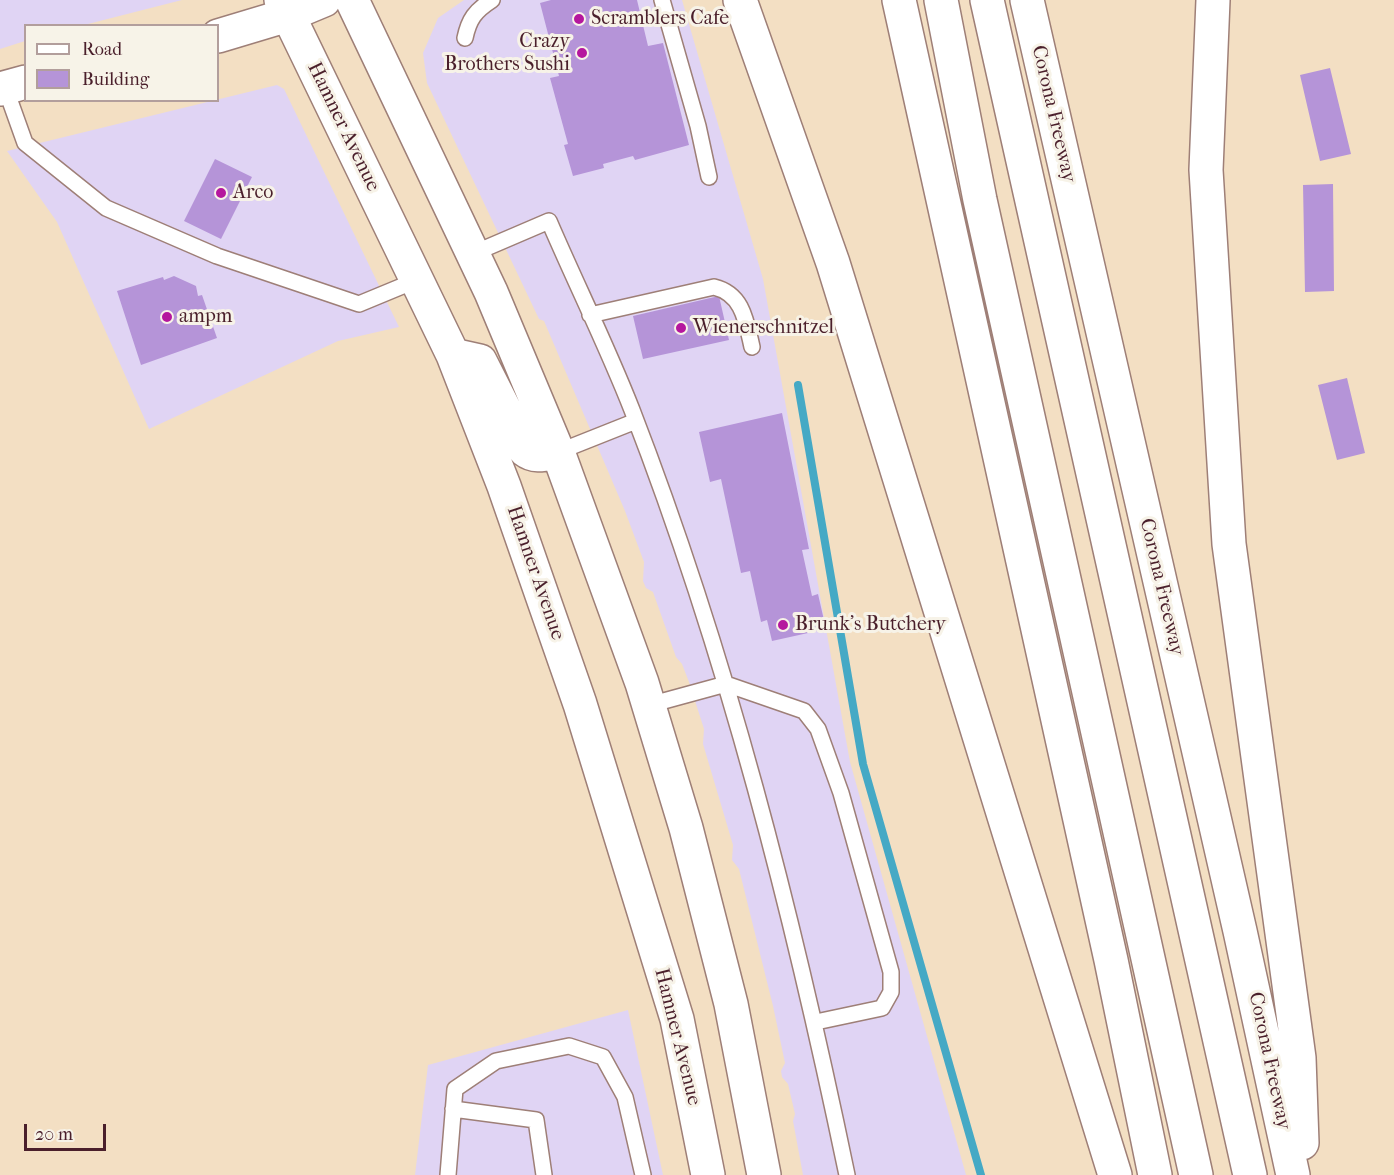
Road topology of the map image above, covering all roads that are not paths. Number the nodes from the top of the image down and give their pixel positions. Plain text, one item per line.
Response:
1 (324, 0) edge
2 (352, 0) edge
3 (492, 0) edge
4 (662, 0) edge
5 (740, 0) edge
6 (899, 0) edge
7 (941, 0) edge
8 (987, 0) edge
9 (1027, 0) edge
10 (1213, 0) edge
11 (285, 7) edge
12 (219, 36) edge
13 (465, 38) dead end
14 (10, 86) edge
15 (709, 177) dead end
16 (472, 254) junction
17 (417, 280) junction
18 (590, 315) junction
19 (752, 347) dead end
20 (453, 355) junction
21 (636, 420) junction
22 (558, 452) junction
23 (726, 684) junction
24 (649, 705) junction
25 (816, 1023) junction
26 (453, 1109) junction
27 (448, 1175) edge
28 (544, 1175) edge
29 (643, 1175) edge
30 (708, 1175) edge
31 (764, 1175) edge
32 (847, 1175) edge
33 (1115, 1175) edge
34 (1155, 1175) edge
35 (1196, 1175) edge
36 (1250, 1175) edge
37 (1293, 1175) edge
38 (1304, 1175) edge

1 - 11 main road
2 - 16 main road
3 - 13 lane
4 - 15 lane
5 - 33 main road
6 - 34 main road
7 - 35 main road
8 - 36 main road
9 - 37 main road, Corona Freeway
10 - 38 main road
11 - 12 main road
11 - 17 main road, Hamner Avenue
14 - 17 lane
16 - 18 lane
16 - 22 main road
17 - 20 main road, Hamner Avenue
18 - 19 lane
18 - 21 lane
20 - 22 main road
20 - 30 main road, Hamner Avenue
21 - 22 lane
21 - 23 lane
22 - 24 main road
23 - 24 lane
23 - 25 lane
23 - 25 lane
24 - 31 main road
25 - 32 lane
26 - 27 lane
26 - 28 lane
26 - 29 lane

